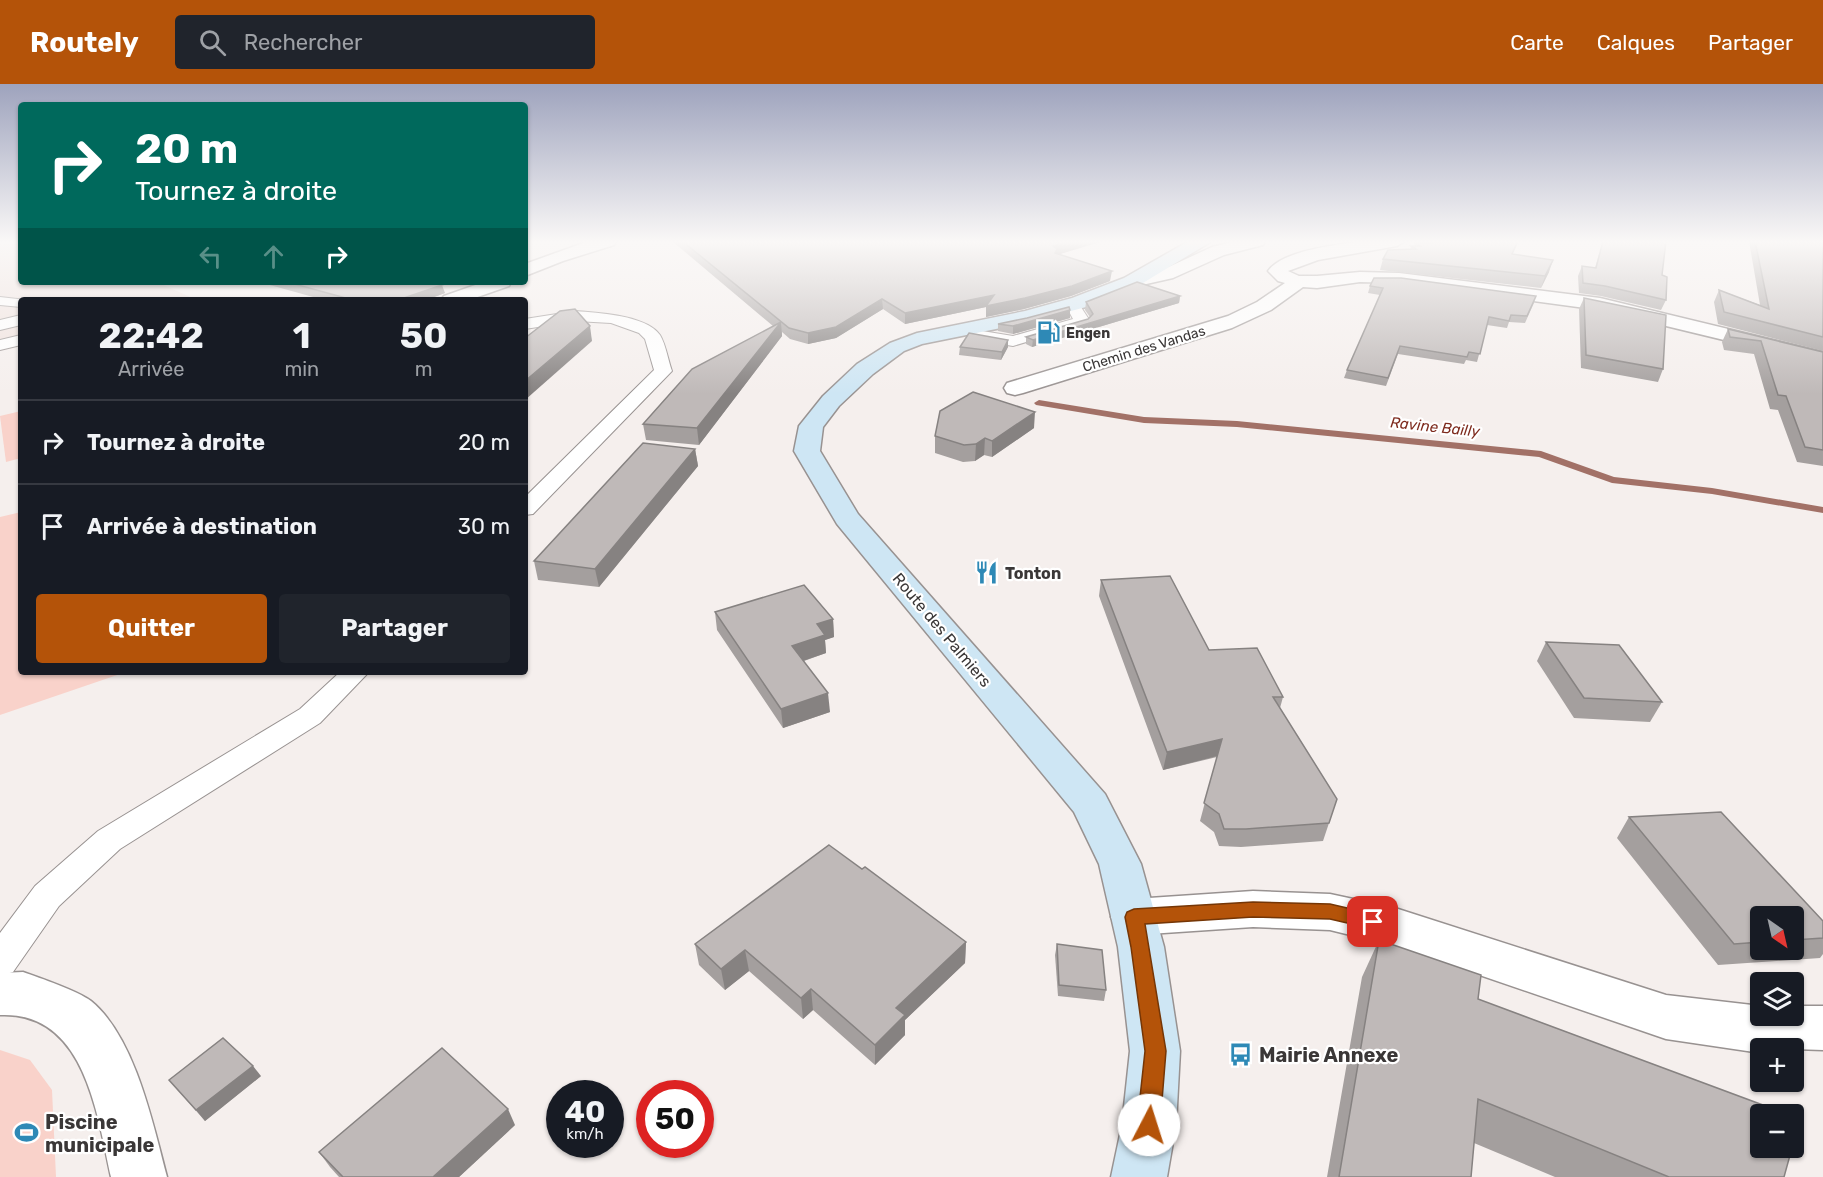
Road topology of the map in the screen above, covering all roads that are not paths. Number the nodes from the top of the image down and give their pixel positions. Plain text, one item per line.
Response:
1 (474, 292) edge
2 (1103, 292) edge
3 (1285, 292) edge
4 (1507, 292) edge
5 (460, 297) edge
6 (0, 301) edge
7 (18, 303) edge
8 (18, 321) edge
9 (528, 324) edge
10 (0, 325) edge
11 (18, 341) edge
12 (0, 345) edge
13 (1823, 358) edge
14 (1015, 388) dead end
15 (528, 505) edge
16 (353, 675) edge
17 (1134, 917) junction
18 (0, 961) edge
19 (0, 994) edge
20 (1823, 1028) edge
21 (139, 1177) edge
22 (1139, 1177) edge

1 - 5 street
2 - 17 main road, Route des Palmiers
3 - 14 street, Chemin des Vandas
4 - 13 street
6 - 7 lane
8 - 10 lane
9 - 15 lane
11 - 12 lane
16 - 18 lane
17 - 20 street
17 - 22 main road, Route des Palmiers
19 - 21 street

